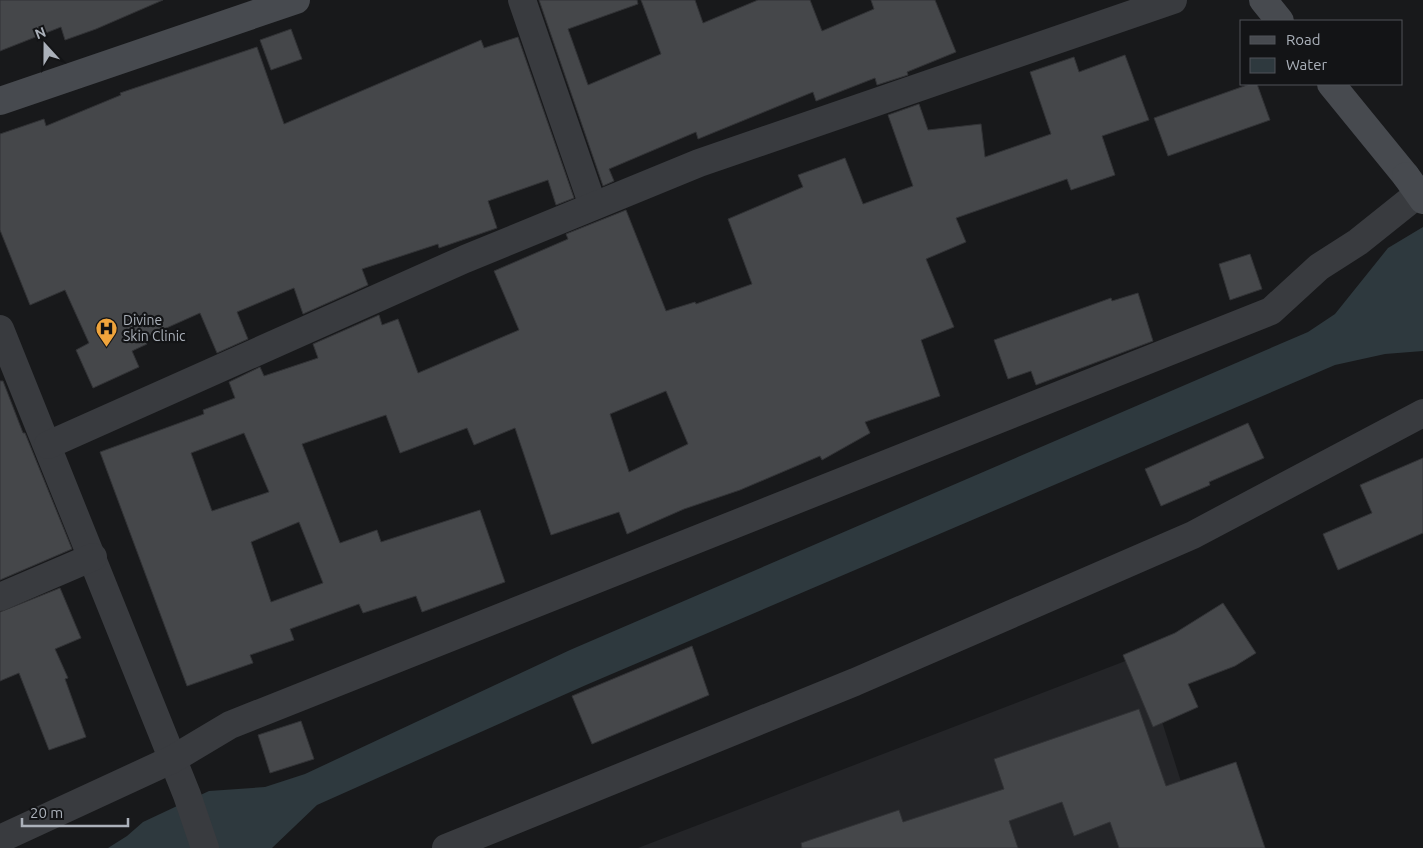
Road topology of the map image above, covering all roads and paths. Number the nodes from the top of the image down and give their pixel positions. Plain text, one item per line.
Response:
1 (296, 0) edge
2 (522, 0) edge
3 (1173, 0) edge
4 (1263, 0) edge
5 (1279, 20) edge
6 (1332, 85) edge
7 (0, 101) edge
8 (1414, 183) edge
9 (1423, 200) edge
10 (594, 206) junction
11 (0, 329) edge
12 (1423, 414) edge
13 (48, 445) junction
14 (93, 557) junction
15 (0, 597) edge
16 (173, 759) junction
17 (0, 839) edge
18 (205, 848) edge
19 (446, 848) edge

1 - 7 main road
2 - 10 street
3 - 10 street
4 - 5 main road
6 - 8 main road
8 - 9 main road, bridge
8 - 16 street
10 - 13 street
11 - 13 street
12 - 19 street
13 - 14 street
14 - 15 street
14 - 16 street
16 - 17 street
16 - 18 street

